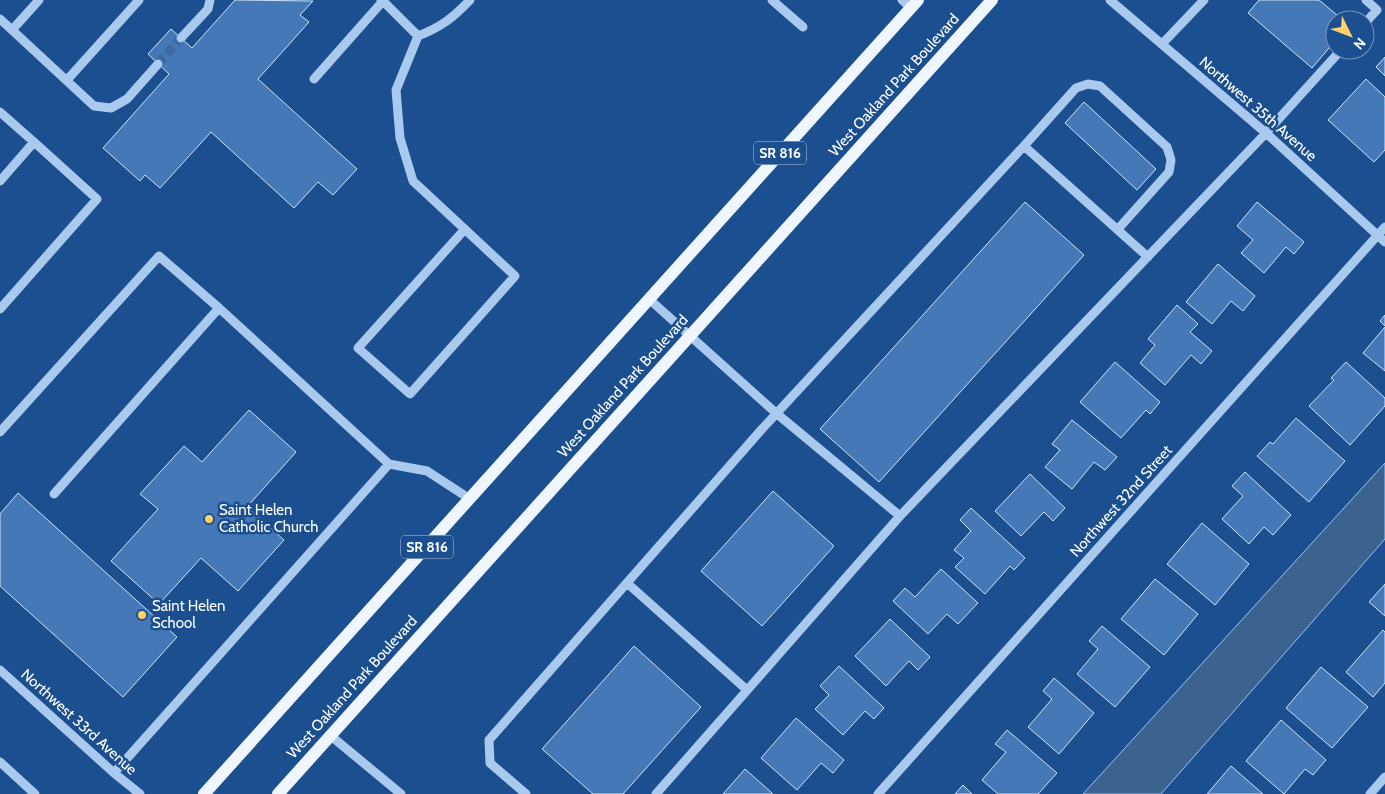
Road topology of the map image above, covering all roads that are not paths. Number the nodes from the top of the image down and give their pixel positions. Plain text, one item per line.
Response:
1 (39, 0) edge
2 (139, 0) edge
3 (210, 0) edge
4 (382, 0) edge
5 (470, 0) edge
6 (772, 0) edge
7 (992, 0) edge
8 (1110, 0) edge
9 (1204, 0) edge
10 (1366, 0) edge
11 (910, 3) edge
12 (1375, 12) edge
13 (0, 19) edge
14 (803, 27) dead end
15 (12, 30) junction
16 (418, 36) junction
17 (181, 38) tunnel mouth
18 (1162, 44) junction
19 (1332, 60) edge
20 (158, 64) tunnel mouth
21 (314, 79) dead end
22 (67, 80) junction
23 (0, 112) edge
24 (1266, 133) junction
25 (34, 142) junction
26 (1024, 146) junction
27 (0, 182) edge
28 (1385, 227) edge
29 (465, 229) junction
30 (1118, 229) junction
31 (1378, 235) junction
32 (1385, 242) edge
33 (1148, 257) junction
34 (648, 299) junction
35 (219, 308) junction
36 (0, 310) edge
37 (690, 336) junction
38 (776, 413) junction
39 (0, 432) edge
40 (389, 464) junction
41 (54, 494) dead end
42 (470, 500) junction
43 (900, 516) junction
44 (627, 583) junction
45 (0, 670) edge
46 (748, 690) junction
47 (331, 736) junction
48 (0, 762) edge
49 (114, 773) junction
50 (1385, 777) edge
51 (35, 794) edge
52 (140, 794) edge
53 (204, 794) edge
54 (278, 794) edge
55 (401, 794) edge
56 (526, 794) edge
57 (656, 794) edge
58 (878, 794) edge
59 (1370, 794) edge

1 - 15 street
2 - 22 street
3 - 17 street
4 - 16 street
4 - 21 street
5 - 16 street
6 - 14 street
7 - 37 main road, West Oakland Park Boulevard
8 - 18 street, Northwest 35th Avenue
9 - 18 street
10 - 12 street
11 - 34 main road, SR 816
13 - 15 street
15 - 22 street
16 - 29 street
18 - 24 street, Northwest 35th Avenue
19 - 24 street
20 - 22 street
23 - 25 street
24 - 31 street, Northwest 35th Avenue
24 - 33 street
25 - 27 street
25 - 36 street
26 - 30 street
26 - 30 street
26 - 38 street
28 - 31 street, Northwest 32nd Street
29 - 29 street
30 - 33 street
31 - 32 street, Northwest 35th Avenue
31 - 58 street, Northwest 32nd Street
33 - 43 street
34 - 37 street
34 - 42 main road, SR 816
35 - 39 street
35 - 40 street
35 - 41 street
37 - 38 street
37 - 47 main road, West Oakland Park Boulevard
38 - 43 street
38 - 44 street
40 - 42 street
40 - 49 street
42 - 53 main road, SR 816
43 - 46 street
44 - 46 street
44 - 56 street
45 - 49 street, Northwest 33rd Avenue
46 - 57 street
47 - 54 main road, West Oakland Park Boulevard
47 - 55 street
48 - 51 street
49 - 52 street, Northwest 33rd Avenue
50 - 59 street

